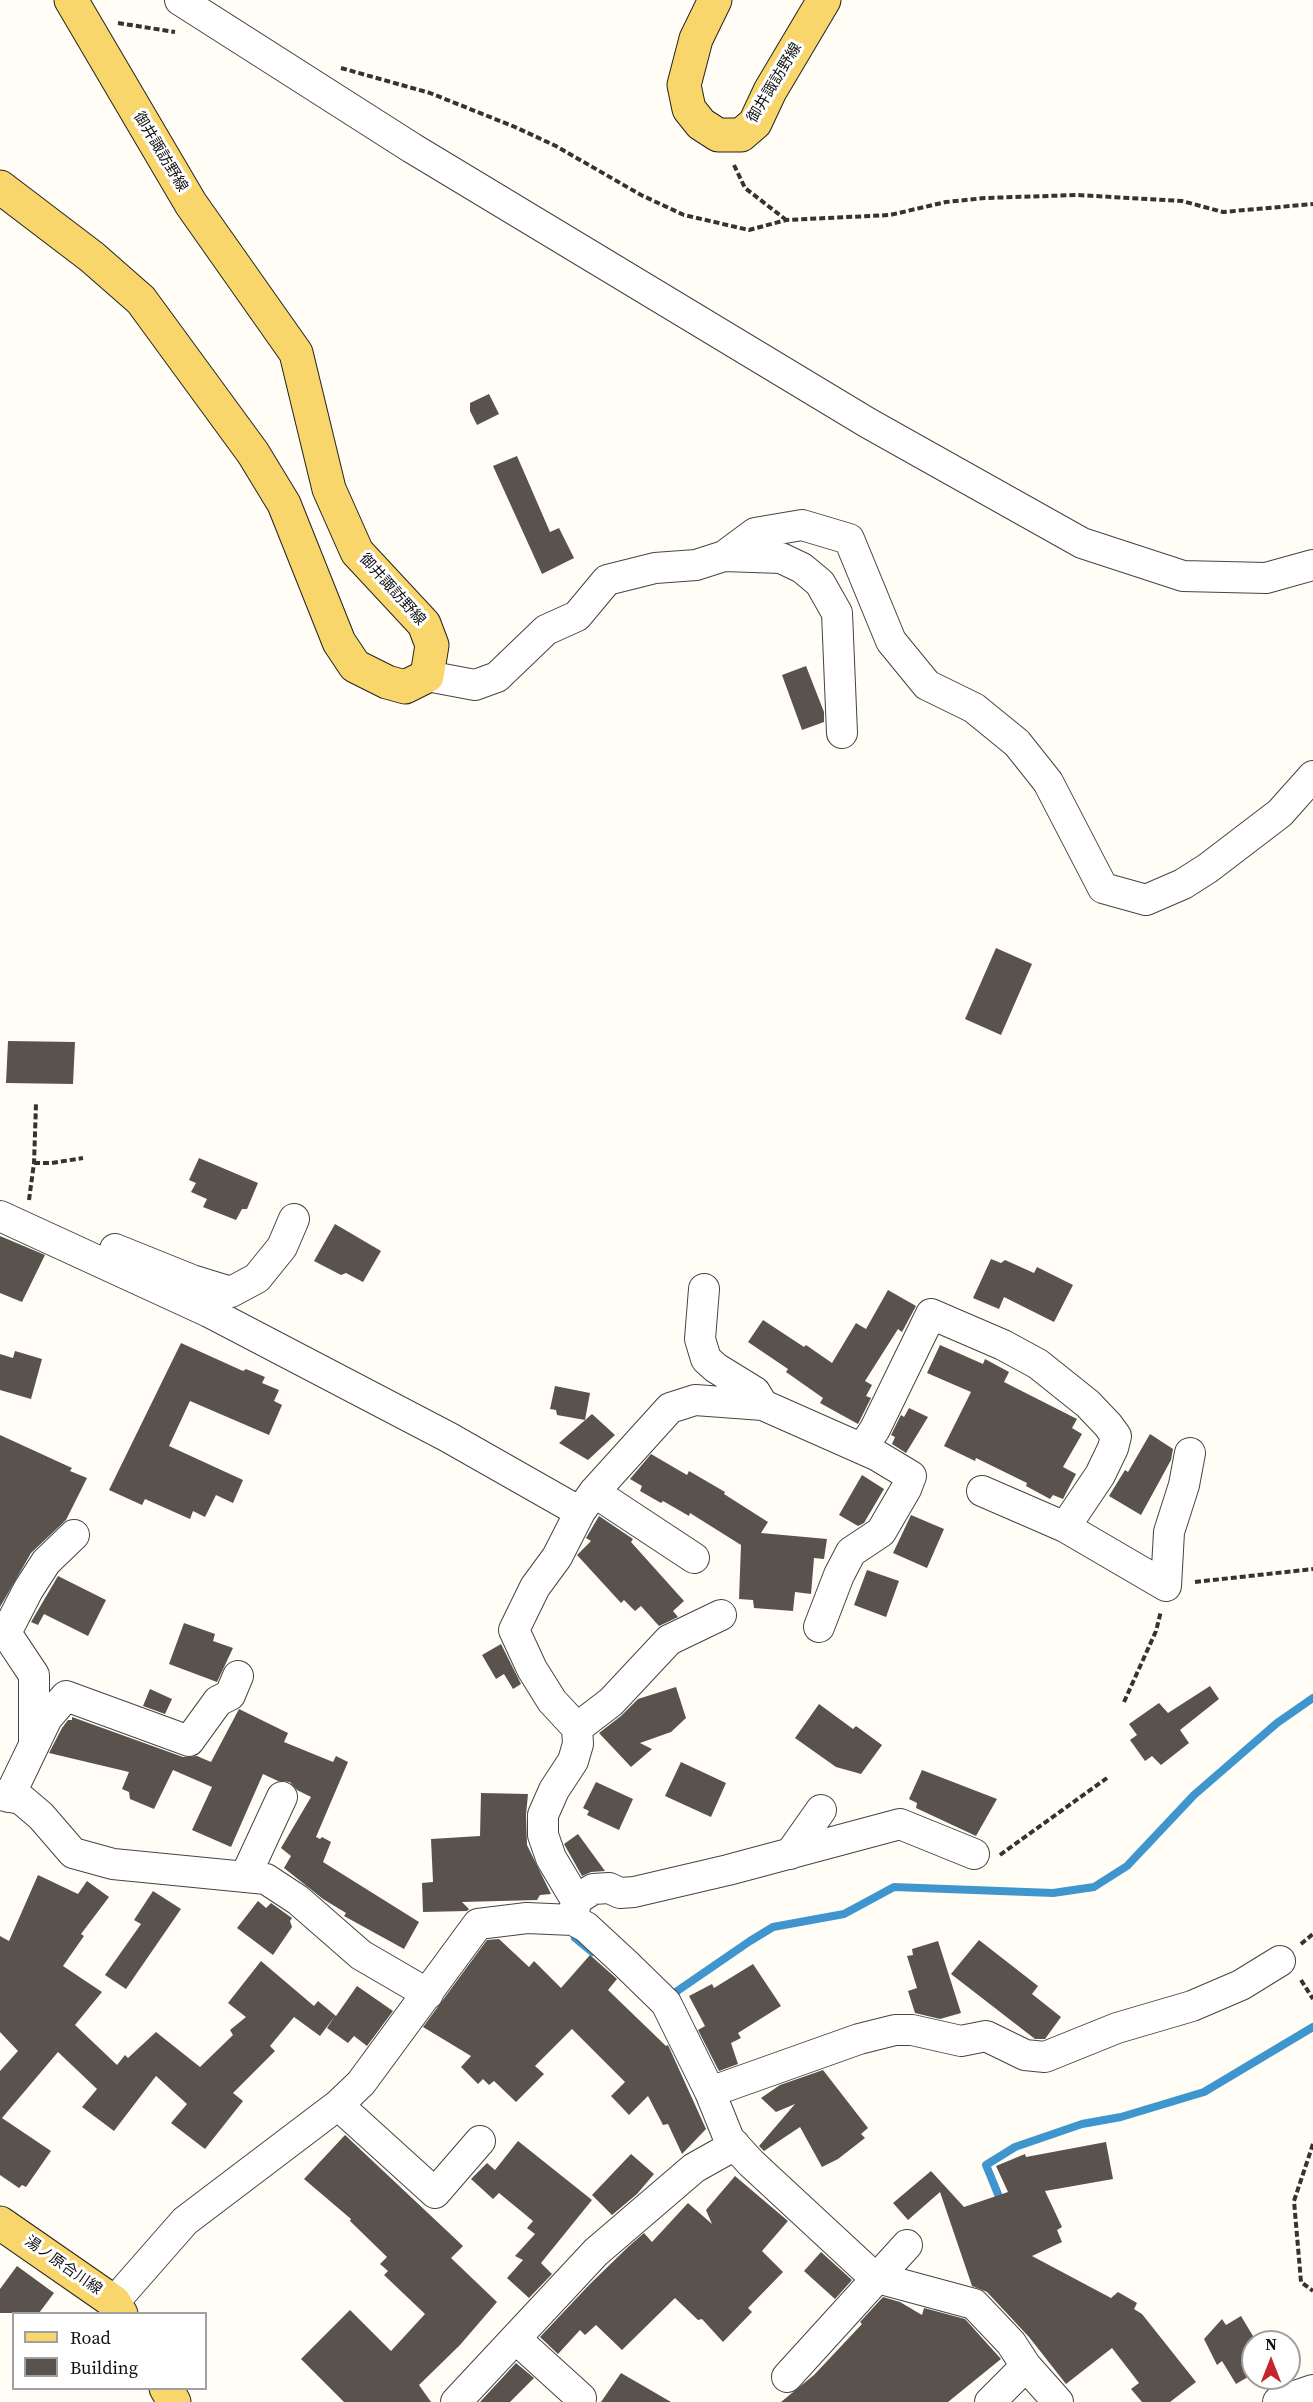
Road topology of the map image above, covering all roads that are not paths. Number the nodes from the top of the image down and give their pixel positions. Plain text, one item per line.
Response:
1 (71, 0) edge
2 (180, 0) edge
3 (715, 0) edge
4 (824, 0) edge
5 (0, 187) edge
6 (724, 555) junction
7 (1313, 565) edge
8 (427, 676) junction
9 (842, 733) dead end
10 (1313, 776) edge
11 (0, 1216) edge
12 (294, 1219) dead end
13 (82, 1254) junction
14 (704, 1289) dead end
15 (763, 1405) junction
16 (862, 1449) junction
17 (1190, 1453) dead end
18 (982, 1491) dead end
19 (587, 1502) junction
20 (1065, 1527) junction
21 (74, 1535) dead end
22 (694, 1558) dead end
23 (721, 1615) dead end
24 (819, 1627) dead end
25 (238, 1676) dead end
26 (577, 1728) junction
27 (34, 1743) junction
28 (4, 1796) edge
29 (282, 1797) dead end
30 (821, 1810) dead end
31 (790, 1854) junction
32 (975, 1854) road end
33 (245, 1877) junction
34 (575, 1910) junction
35 (1280, 1961) dead end
36 (428, 1994) junction
37 (710, 2092) junction
38 (338, 2105) junction
39 (480, 2141) dead end
40 (735, 2145) junction
41 (0, 2223) edge
42 (907, 2245) dead end
43 (878, 2278) junction
44 (118, 2308) edge
45 (516, 2339) junction
46 (1026, 2366) junction
47 (787, 2377) dead end
48 (1313, 2390) edge
49 (580, 2398) dead end
50 (456, 2402) edge
51 (990, 2402) edge
52 (1058, 2402) edge
53 (1278, 2402) edge

1 - 8 main road, 御井諏訪野線
2 - 7 street
3 - 4 main road, 御井諏訪野線
5 - 8 main road
6 - 8 street
6 - 9 street
6 - 10 street
11 - 13 street
12 - 13 street
13 - 19 street
14 - 15 street
15 - 16 street
15 - 19 street
16 - 20 street
16 - 24 street
17 - 20 street
18 - 20 street
19 - 22 street
19 - 26 street
21 - 27 street
23 - 26 street
25 - 27 street
26 - 34 street
27 - 28 street
28 - 33 street
29 - 33 street
30 - 31 street
31 - 32 street
31 - 34 street
33 - 36 street
34 - 36 street
34 - 37 street
35 - 37 street
36 - 38 street
37 - 40 street
38 - 39 street
38 - 44 street
40 - 43 street
40 - 45 street
41 - 44 main road, 湯ノ原合川線
42 - 43 street
43 - 46 street
43 - 47 street
45 - 49 street
45 - 50 street
46 - 51 street
46 - 52 street
48 - 53 street

